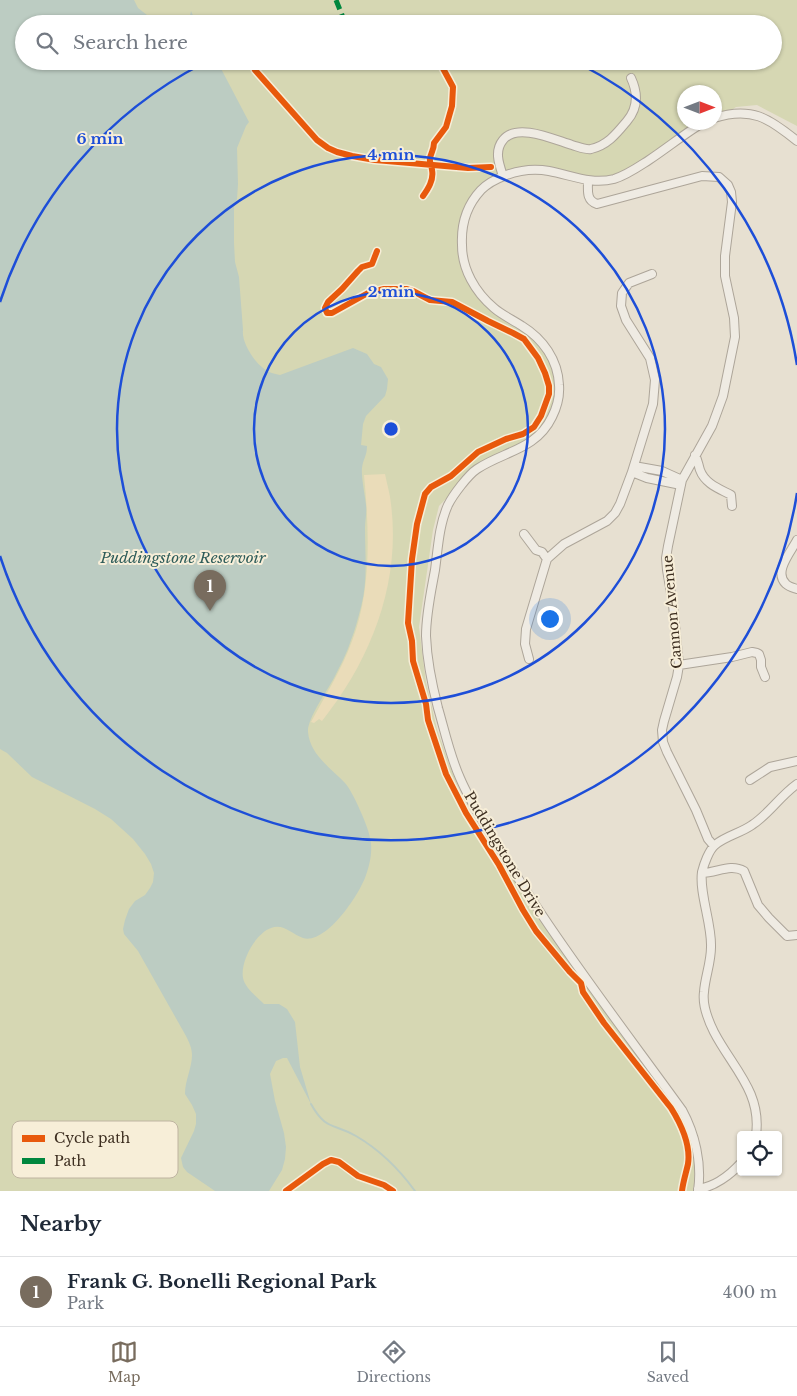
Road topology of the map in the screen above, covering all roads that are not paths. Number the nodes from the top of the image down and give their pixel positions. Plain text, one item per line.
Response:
1 (631, 78) dead end
2 (722, 115) edge
3 (691, 130) edge
4 (797, 141) edge
5 (503, 176) junction
6 (588, 181) junction
7 (652, 274) dead end
8 (695, 454) junction
9 (634, 469) junction
10 (681, 482) junction
11 (732, 506) dead end
12 (524, 534) dead end
13 (797, 540) edge
14 (547, 559) junction
15 (797, 589) edge
16 (529, 659) dead end
17 (679, 665) junction
18 (765, 677) dead end
19 (797, 762) edge
20 (750, 780) dead end
21 (797, 784) edge
22 (714, 846) junction
23 (702, 873) junction
24 (797, 934) edge
25 (756, 1131) edge
26 (737, 1166) edge
27 (698, 1190) edge

1 - 5 street
2 - 4 street
3 - 6 street, Puddingstone Drive
5 - 6 street, Puddingstone Drive
5 - 27 street, Puddingstone Drive
6 - 8 street, Cannon Avenue
7 - 9 street
8 - 10 street, Cannon Avenue
8 - 11 street
9 - 10 street
9 - 14 street
10 - 17 street, Cannon Avenue
12 - 14 street
13 - 15 street
14 - 16 street
17 - 18 street
17 - 22 street, Cannon Avenue
19 - 20 street
21 - 22 street
22 - 23 street
23 - 24 street
23 - 25 street
26 - 27 street

